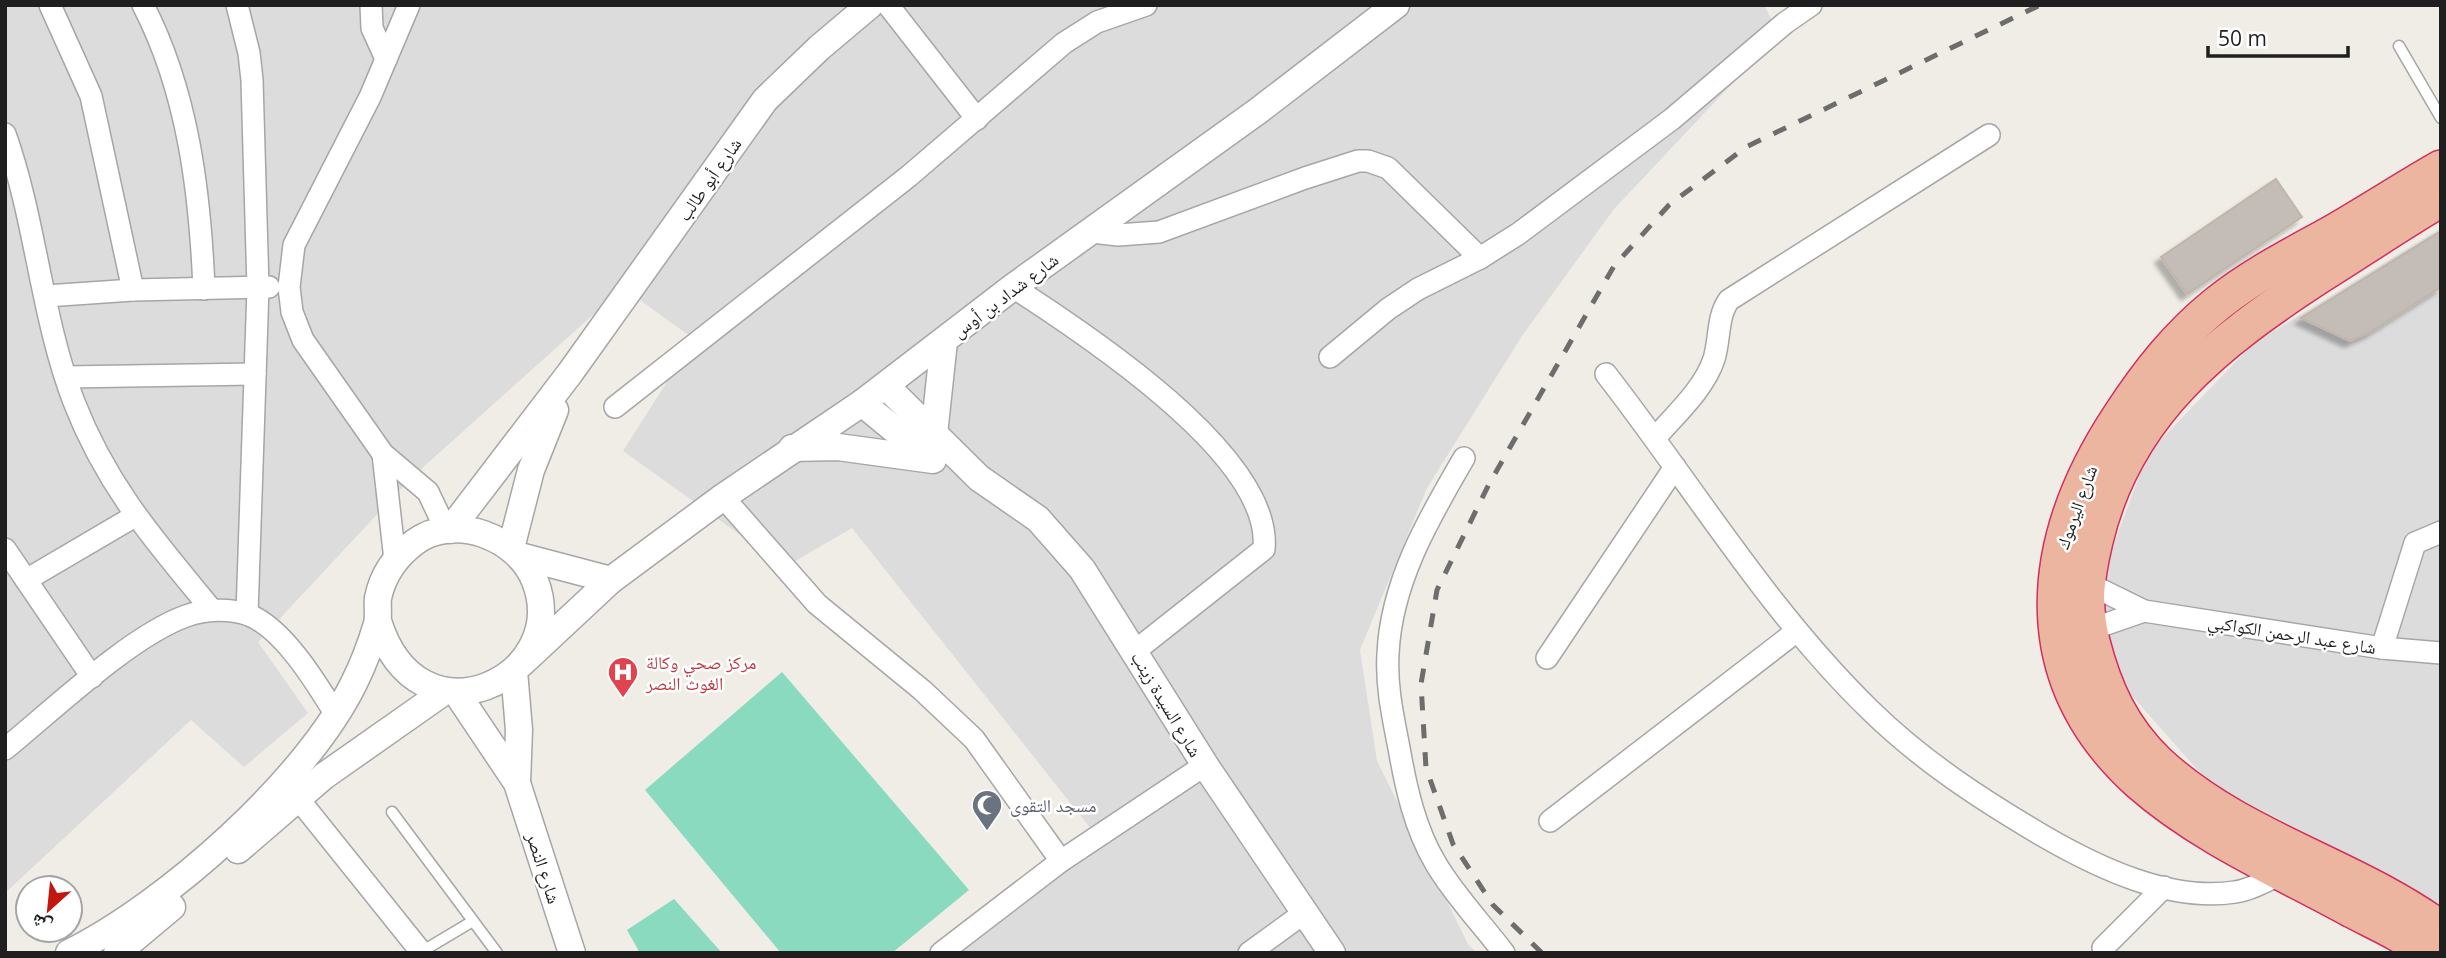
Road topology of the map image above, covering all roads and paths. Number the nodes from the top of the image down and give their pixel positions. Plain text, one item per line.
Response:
1 (50, 5) edge
2 (143, 5) edge
3 (237, 5) edge
4 (371, 5) edge
5 (409, 5) edge
6 (870, 5) edge
7 (888, 5) edge
8 (1146, 5) edge
9 (1811, 5) edge
10 (1393, 6) edge
11 (1780, 14) edge
12 (2399, 46) dead end
13 (386, 59) junction
14 (2441, 118) edge
15 (977, 119) junction
16 (5, 134) edge
17 (1989, 135) dead end
18 (2440, 176) edge
19 (1092, 232) junction
20 (1480, 258) junction
21 (289, 287) junction
22 (1013, 287) junction
23 (258, 288) junction
24 (204, 289) junction
25 (133, 290) junction
26 (46, 296) junction
27 (944, 341) junction
28 (1330, 357) dead end
29 (570, 373) junction
30 (255, 374) junction
31 (1606, 374) dead end
32 (66, 377) junction
33 (886, 386) junction
34 (862, 403) junction
35 (615, 407) dead end
36 (934, 433) junction
37 (1655, 438) junction
38 (792, 448) junction
39 (383, 454) junction
40 (1464, 458) dead end
41 (933, 460) junction
42 (1675, 467) junction
43 (979, 478) junction
44 (723, 496) junction
45 (135, 516) junction
46 (448, 530) junction
47 (2441, 532) edge
48 (515, 552) junction
49 (395, 560) junction
50 (13, 566) edge
51 (611, 580) junction
52 (2085, 582) junction
53 (212, 610) junction
54 (2144, 611) junction
55 (247, 614) junction
56 (378, 621) junction
57 (2089, 630) junction
58 (1797, 631) junction
59 (2382, 648) junction
60 (1135, 652) junction
61 (2441, 653) edge
62 (1547, 658) dead end
63 (518, 667) junction
64 (92, 677) junction
65 (313, 678) junction
66 (353, 685) junction
67 (451, 692) junction
68 (336, 715) junction
69 (5, 749) edge
70 (1205, 765) junction
71 (517, 783) junction
72 (292, 790) junction
73 (392, 812) dead end
74 (1550, 821) dead end
75 (1061, 861) junction
76 (2284, 873) junction
77 (2164, 887) junction
78 (1304, 913) junction
79 (474, 921) junction
80 (2441, 929) edge
81 (116, 947) edge
82 (2104, 948) dead end
83 (421, 952) edge
84 (69, 953) edge
85 (497, 953) edge
86 (572, 953) edge
87 (941, 953) edge
88 (1249, 953) edge
89 (1332, 953) edge
90 (1504, 953) edge
91 (2427, 953) edge

1 - 25 street
2 - 24 street
3 - 23 street
4 - 13 street
5 - 13 street
6 - 29 street, شارع أبو طالب
7 - 15 street
8 - 15 street
9 - 11 street
10 - 19 street, شارع شداد بن أوس
11 - 20 street
12 - 14 lane
13 - 21 street
15 - 35 street
16 - 26 street
17 - 37 street
18 - 52 highway, شارع اليرموك
18 - 76 highway, شارع اليرموك
19 - 20 street
19 - 22 street, شارع شداد بن أوس
20 - 28 street
21 - 23 street
21 - 39 street
22 - 27 street, شارع شداد بن أوس
22 - 60 street
23 - 24 street
23 - 30 street
24 - 25 street
25 - 26 street
26 - 32 street
27 - 33 street, شارع شداد بن أوس
27 - 36 street
29 - 46 street, شارع أبو طالب
29 - 48 street, شارع أبو طالب
30 - 32 street
30 - 55 street
31 - 37 street
32 - 45 street
33 - 34 street, شارع شداد بن أوس
33 - 36 street, شارع السيدة زينب
34 - 38 street, شارع شداد بن أوس
34 - 41 street, شارع السيدة زينب
36 - 43 street, شارع السيدة زينب
37 - 42 street
38 - 41 street
38 - 44 street, شارع شداد بن أوس
39 - 46 street
39 - 49 street
40 - 90 street
41 - 43 street, شارع السيدة زينب
42 - 58 street
42 - 62 street
43 - 60 street, شارع السيدة زينب
44 - 51 street, شارع شداد بن أوس
44 - 75 street
45 - 50 street
45 - 53 street
46 - 48 street
46 - 49 street
47 - 59 street
48 - 51 street
48 - 63 street
49 - 56 street
50 - 64 street
51 - 63 street, شارع شداد بن أوس
52 - 54 street, شارع عبد الرحمن الكواكبي
52 - 57 highway, شارع اليرموك
53 - 55 street
53 - 64 street
54 - 57 street, شارع عبد الرحمن الكواكبي
54 - 59 street, شارع عبد الرحمن الكواكبي
55 - 65 street
56 - 66 street
56 - 67 street
57 - 80 highway, شارع اليرموك
58 - 74 street
58 - 77 street
59 - 61 street, شارع عبد الرحمن الكواكبي
60 - 70 street, شارع السيدة زينب
63 - 67 street
63 - 71 street, شارع النصر
64 - 69 street
65 - 66 street
65 - 68 street
66 - 68 street
67 - 71 street, شارع النصر
67 - 72 street
68 - 72 street
70 - 75 street
70 - 78 street, شارع السيدة زينب
71 - 86 street, شارع النصر
72 - 81 street
72 - 83 street
73 - 79 lane
75 - 87 street
76 - 77 street
76 - 91 highway, شارع اليرموك
77 - 82 street
78 - 88 street
78 - 89 street, شارع السيدة زينب
79 - 83 lane
79 - 85 lane
81 - 84 street

